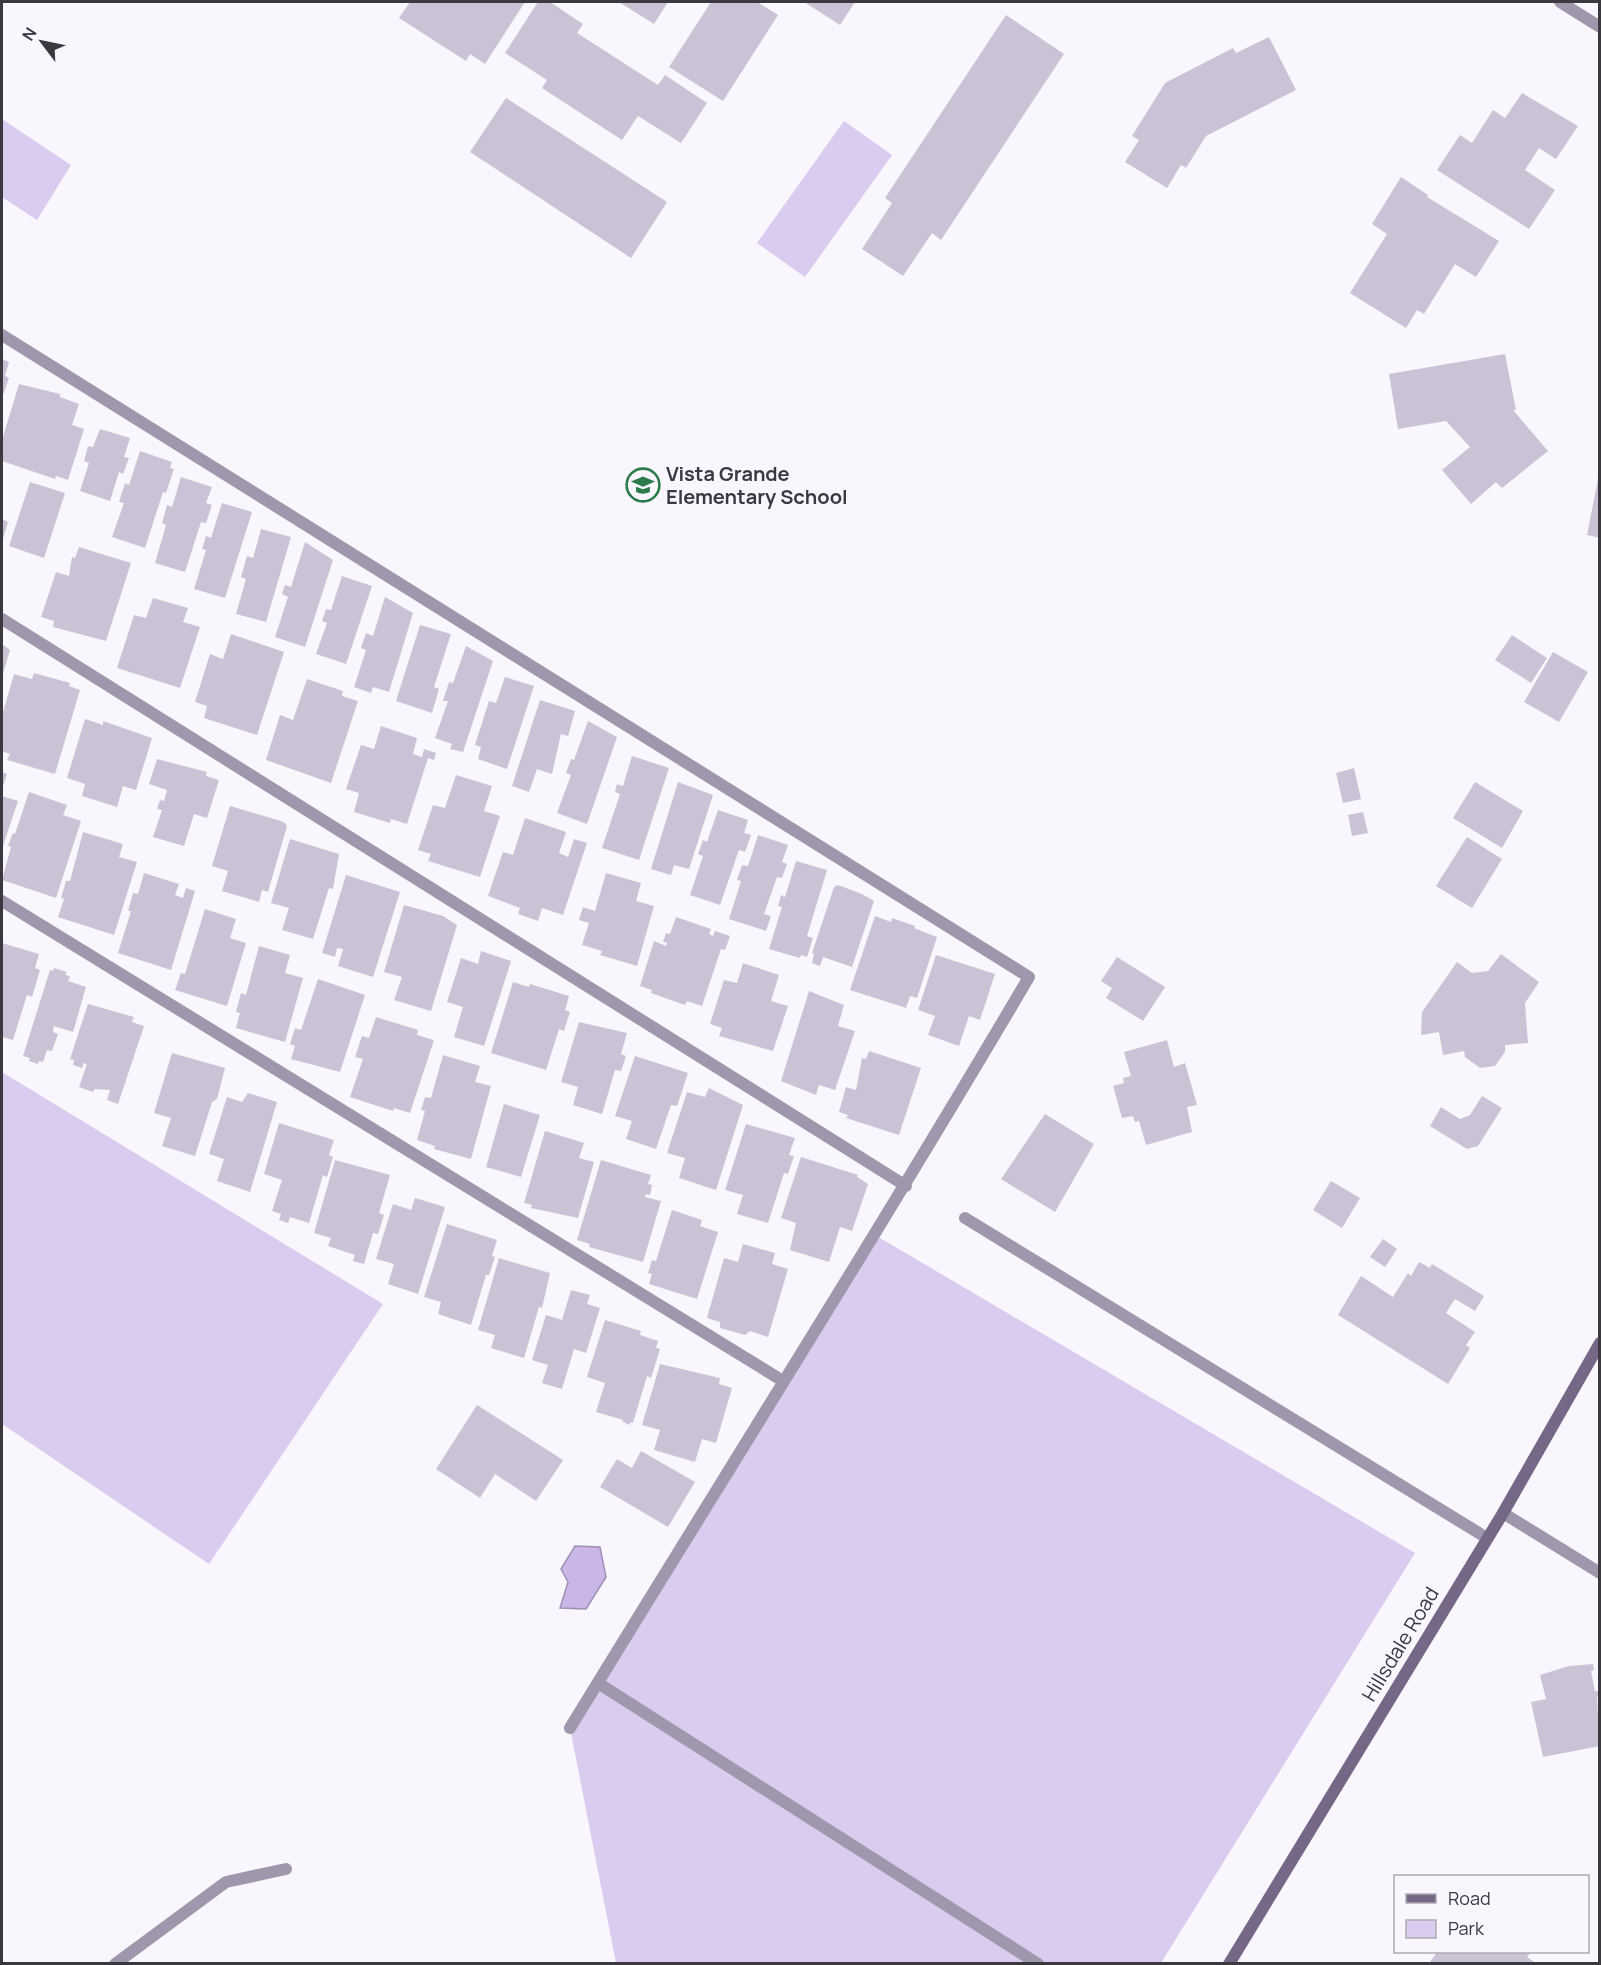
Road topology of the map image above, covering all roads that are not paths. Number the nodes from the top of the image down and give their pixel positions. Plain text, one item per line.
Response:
1 (1560, 2) edge
2 (1599, 27) edge
3 (2, 335) edge
4 (2, 619) edge
5 (2, 901) edge
6 (906, 1186) junction
7 (964, 1218) dead end
8 (1599, 1343) edge
9 (783, 1381) junction
10 (1503, 1513) junction
11 (1487, 1538) junction
12 (1599, 1573) edge
13 (598, 1683) junction
14 (570, 1728) dead end
15 (286, 1869) dead end
16 (115, 1964) edge
17 (1038, 1964) edge
18 (1229, 1964) edge

1 - 2 street
3 - 6 street
4 - 6 street
5 - 9 street
6 - 9 street
7 - 11 street
8 - 10 main road, Hillsdale Road
9 - 13 street
10 - 11 main road, Hillsdale Road
10 - 12 street
11 - 18 main road, Hillsdale Road
13 - 14 street
13 - 17 street
15 - 16 street

